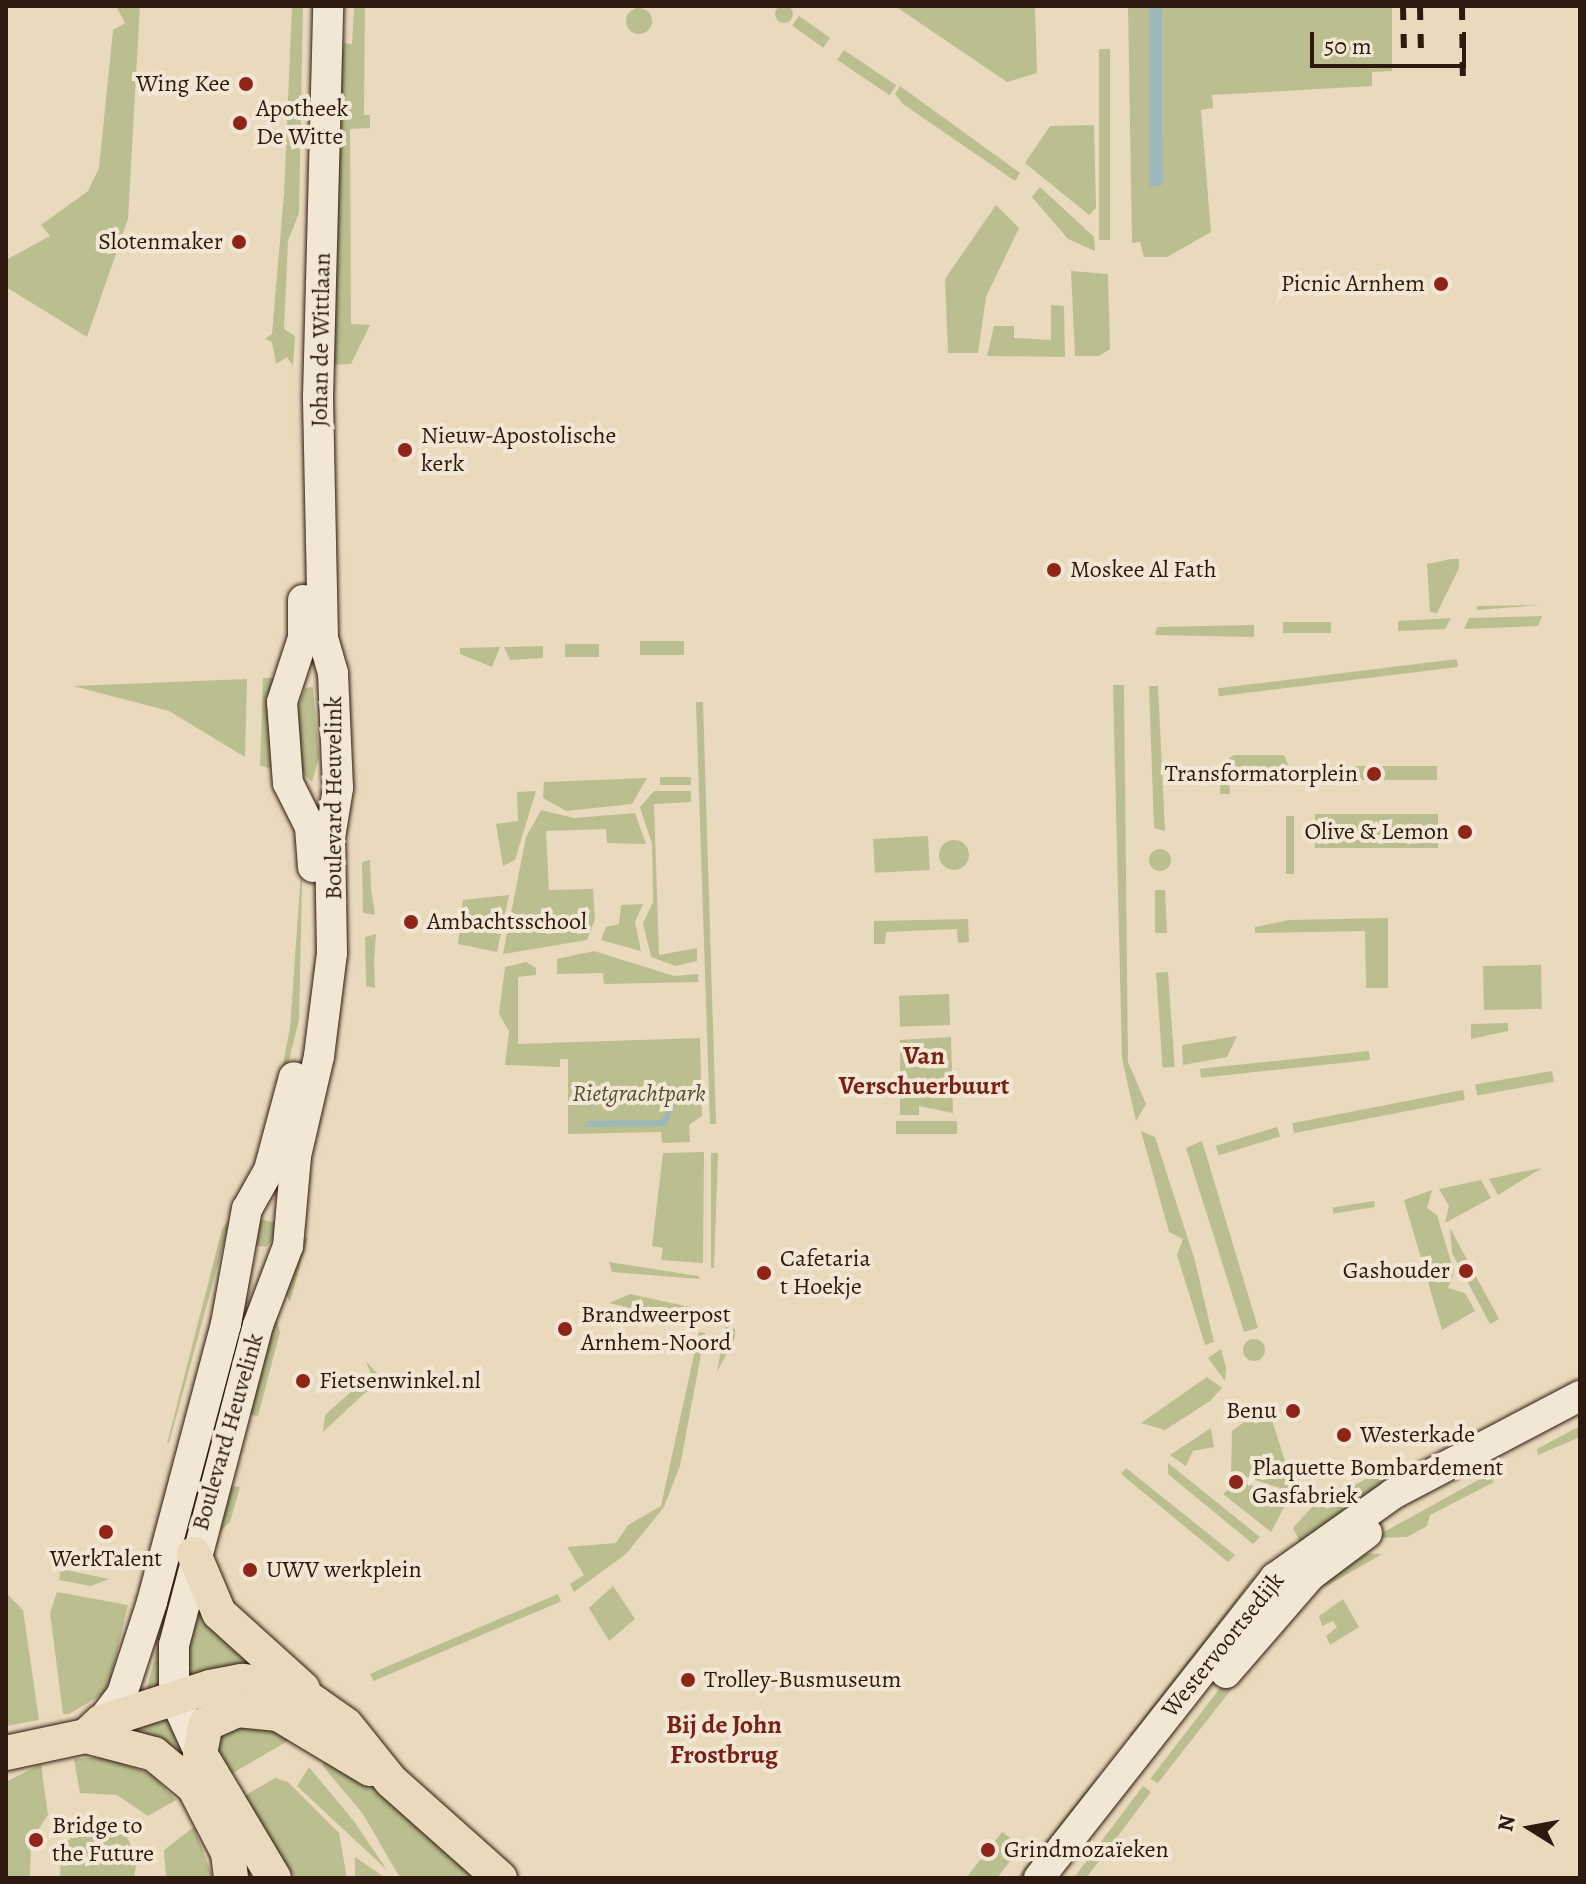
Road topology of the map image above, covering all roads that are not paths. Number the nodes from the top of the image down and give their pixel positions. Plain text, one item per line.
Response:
1 (309, 6) edge
2 (328, 6) edge
3 (293, 670) junction
4 (333, 673) junction
5 (288, 783) junction
6 (338, 788) junction
7 (261, 1188) junction
8 (294, 1201) junction
9 (238, 1251) junction
10 (283, 1262) junction
11 (1580, 1396) edge
12 (1580, 1419) edge
13 (194, 1554) junction
14 (306, 1692) junction
15 (174, 1697) junction
16 (94, 1729) junction
17 (7, 1751) edge
18 (200, 1754) junction
19 (391, 1781) junction
20 (228, 1806) junction
21 (235, 1870) edge
22 (274, 1878) edge
23 (500, 1878) edge
24 (1039, 1878) edge
25 (1064, 1878) edge

1 - 3 main road, Johan de Wittlaan
2 - 4 main road, Johan de Wittlaan
3 - 4 main road, Boulevard Heuvelink
3 - 5 main road, Boulevard Heuvelink
4 - 6 main road, Boulevard Heuvelink
5 - 6 main road
5 - 7 main road, Boulevard Heuvelink
6 - 8 main road, Boulevard Heuvelink
7 - 8 main road
7 - 9 main road, Boulevard Heuvelink
8 - 10 main road, Boulevard Heuvelink
9 - 10 main road
9 - 16 main road, Boulevard Heuvelink
10 - 13 main road, Boulevard Heuvelink
11 - 24 main road, Westervoortsedijk
12 - 25 main road, Westervoortsedijk
13 - 14 main road
13 - 15 main road, Boulevard Heuvelink
14 - 15 main road
14 - 19 main road
15 - 16 main road
15 - 18 main road, Boulevard Heuvelink
16 - 17 main road
16 - 21 main road
18 - 19 main road
18 - 20 main road, Boulevard Heuvelink
19 - 23 main road
20 - 21 main road, Boulevard Heuvelink
20 - 22 main road

